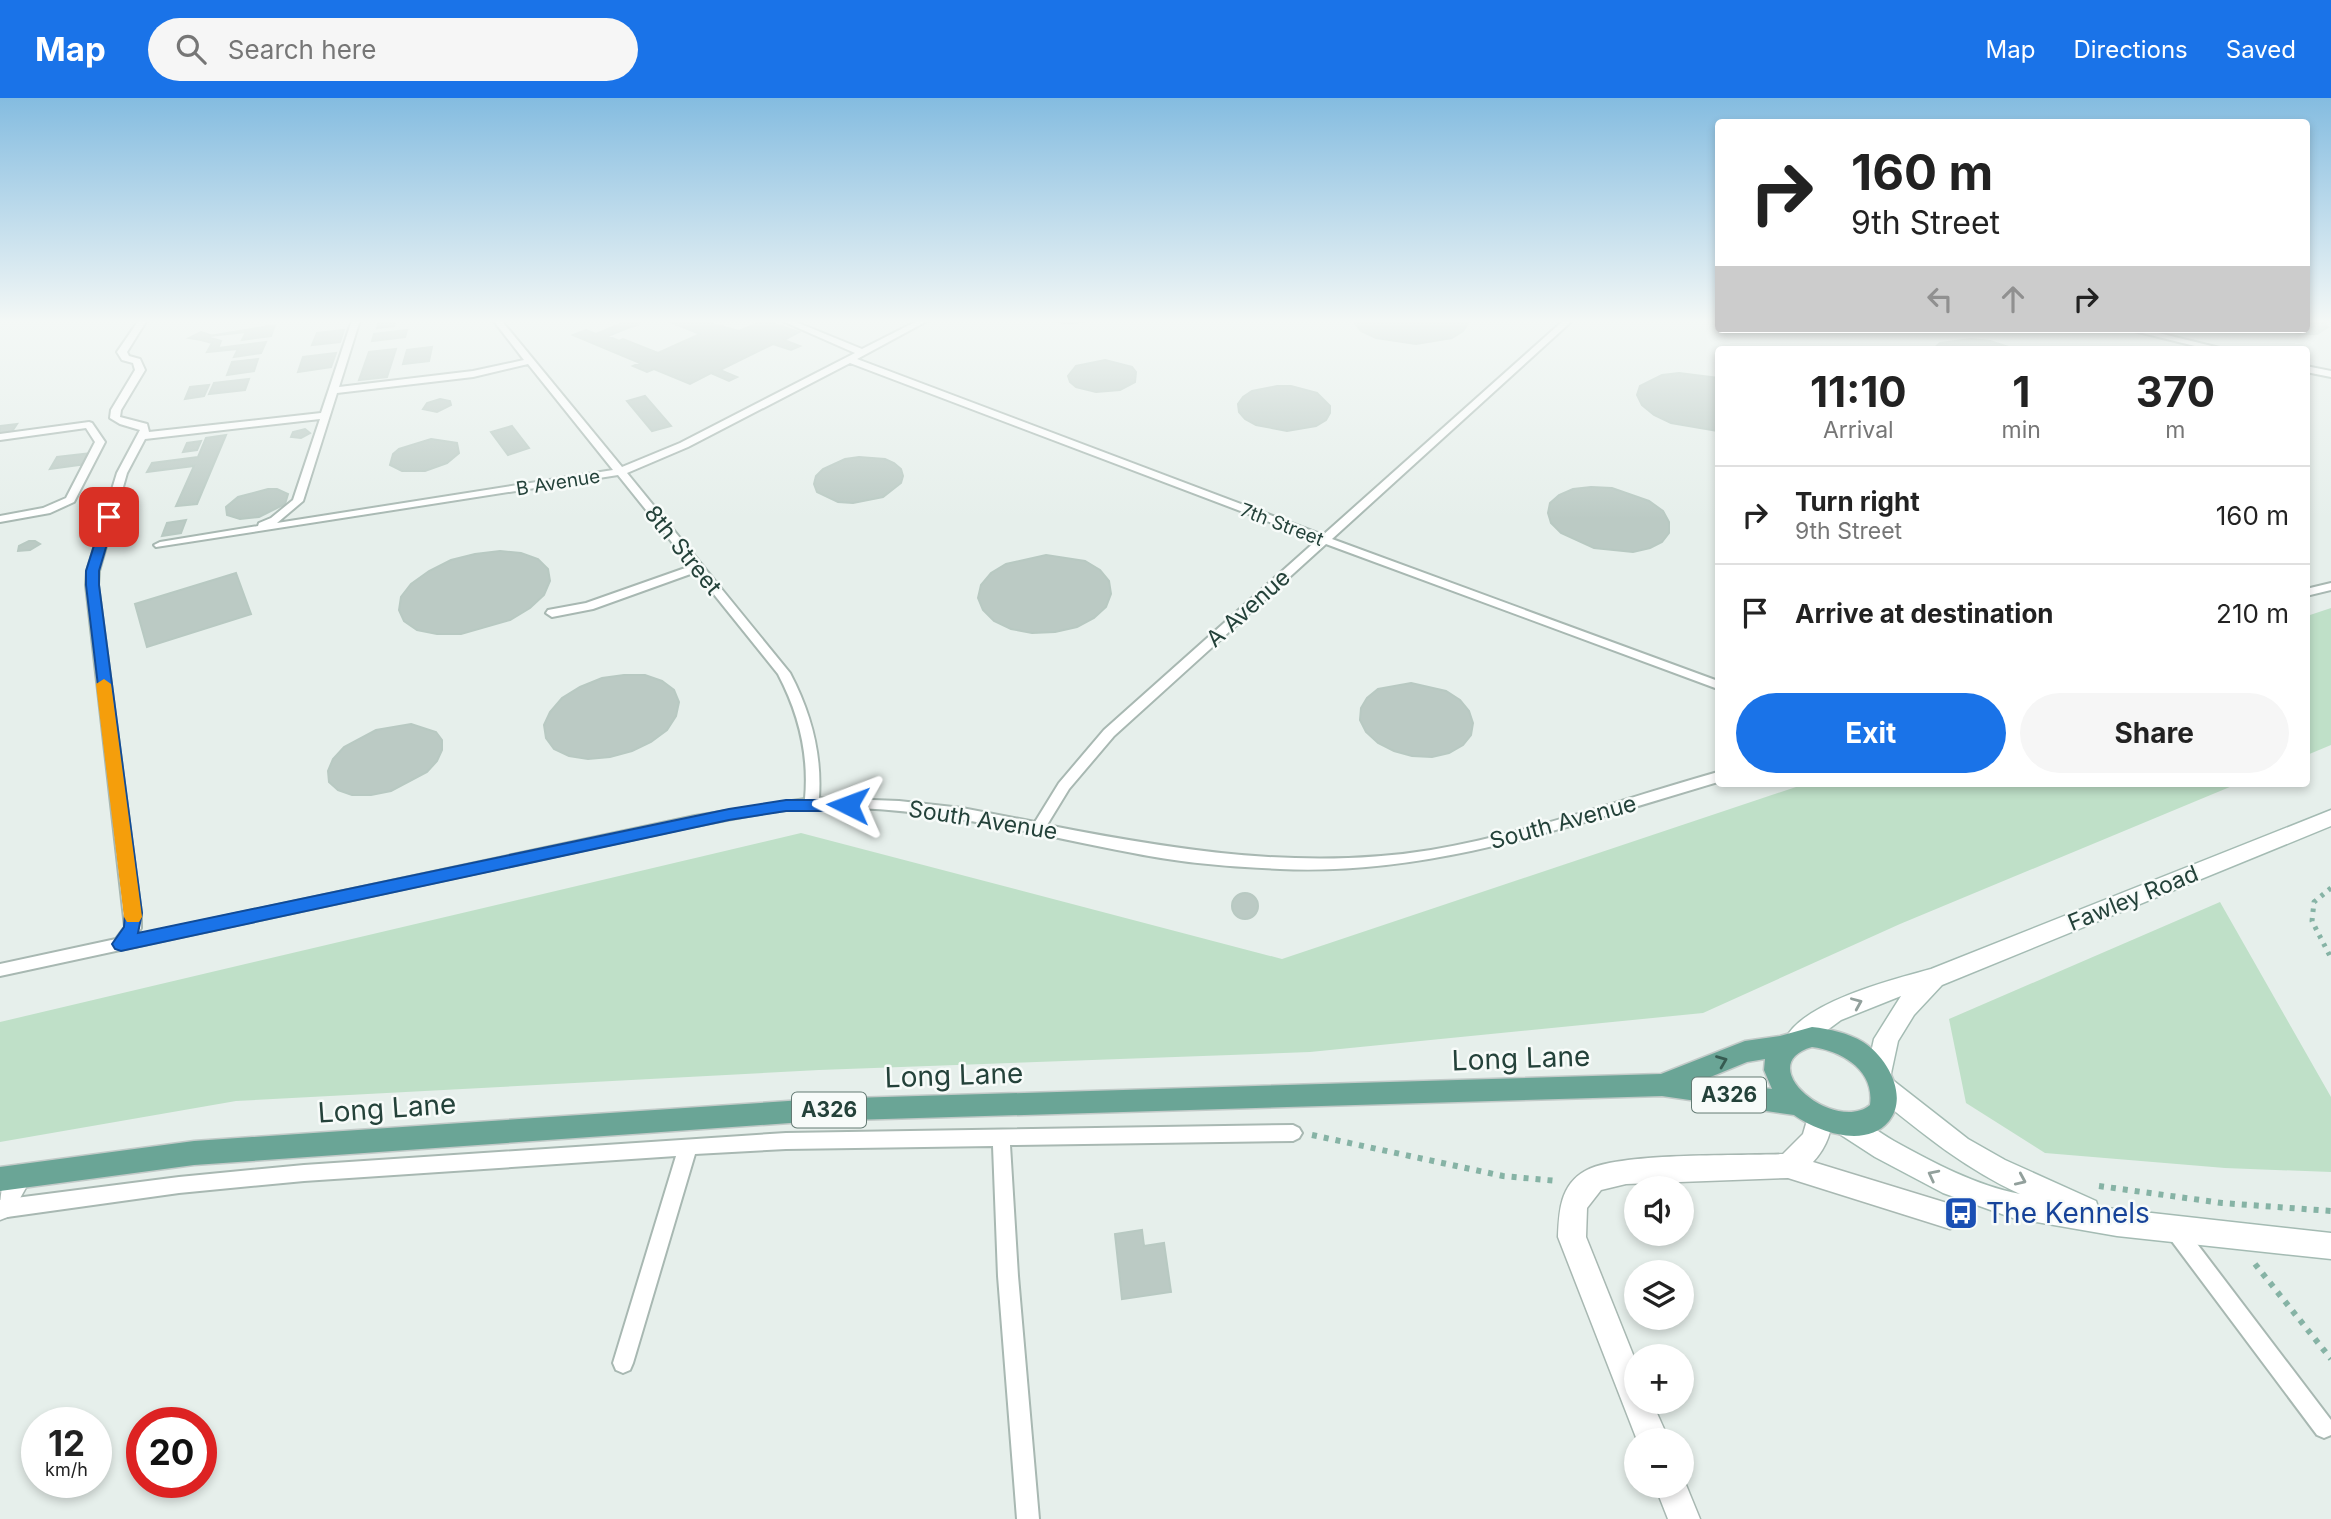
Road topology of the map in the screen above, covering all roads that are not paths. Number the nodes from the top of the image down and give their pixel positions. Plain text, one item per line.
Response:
1 (130, 386) edge
2 (335, 386) edge
3 (372, 386) edge
4 (550, 386) edge
5 (796, 386) edge
6 (920, 386) edge
7 (1495, 386) edge
8 (333, 391) junction
9 (326, 415) junction
10 (142, 436) junction
11 (0, 437) edge
12 (619, 472) junction
13 (0, 519) edge
14 (241, 532) junction
15 (1323, 539) junction
16 (160, 545) dead end
17 (698, 568) junction
18 (2331, 586) edge
19 (2310, 592) edge
20 (552, 613) dead end
21 (1715, 684) edge
22 (1715, 778) edge
23 (812, 803) junction
24 (2331, 818) edge
25 (1039, 827) junction
26 (121, 944) junction
27 (0, 970) edge
28 (1935, 978) junction
29 (1791, 1042) junction
30 (1882, 1081) junction
31 (1662, 1085) junction
32 (1808, 1111) junction
33 (1847, 1125) junction
34 (1293, 1133) road end
35 (1001, 1137) junction
36 (688, 1147) junction
37 (1788, 1166) junction
38 (9, 1178) edge
39 (0, 1208) edge
40 (1950, 1216) dead end
41 (2117, 1223) junction
42 (2174, 1228) junction
43 (2331, 1246) edge
44 (623, 1363) dead end
45 (1624, 1367) edge
46 (2324, 1428) dead end
47 (1676, 1498) edge
48 (1028, 1519) edge
49 (1684, 1519) edge

1 - 10 lane
2 - 8 lane
3 - 8 lane
4 - 12 lane, 8th Street
5 - 12 lane, B Avenue
6 - 15 lane, 7th Street
7 - 15 lane, A Avenue
8 - 9 lane
9 - 10 lane
9 - 14 lane
10 - 26 lane
11 - 13 lane
12 - 14 lane, B Avenue
12 - 17 lane, 8th Street
14 - 16 lane, B Avenue
15 - 21 lane, 7th Street
15 - 25 lane, A Avenue
17 - 20 lane
17 - 23 lane, 8th Street
18 - 19 lane
22 - 25 lane, South Avenue
23 - 25 lane, South Avenue
23 - 26 lane, South Avenue
24 - 28 street, Fawley Road
26 - 27 lane, South Avenue
29 -> 28 street, Fawley Road
28 - 30 street, Fawley Road
29 - 30 main road
31 -> 29 main road, Long Lane / A326
29 - 32 main road
30 - 33 main road
30 -> 41 street
31 - 32 main road, Long Lane / A326
31 - 38 main road, Long Lane / A326
32 - 33 main road
32 - 37 street
41 -> 33 street
34 - 35 lane
35 - 36 lane
35 - 48 lane
36 - 39 lane
36 - 44 lane
37 - 40 street
37 - 45 street
38 - 39 street
41 - 42 street
42 - 43 street
42 - 46 lane
47 - 49 street

